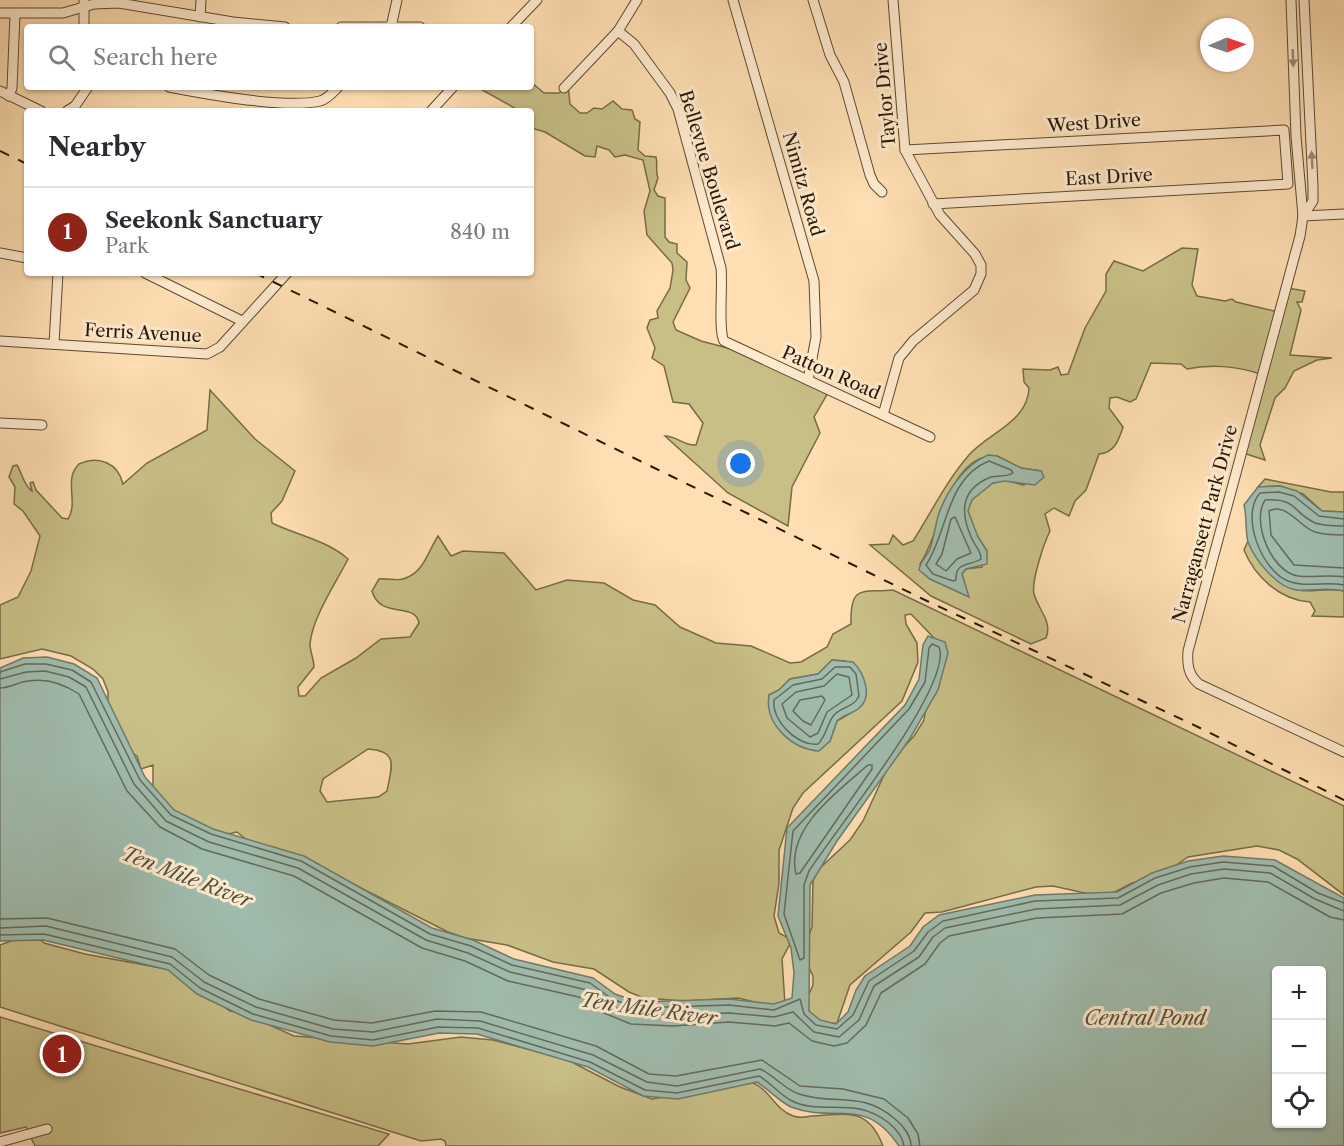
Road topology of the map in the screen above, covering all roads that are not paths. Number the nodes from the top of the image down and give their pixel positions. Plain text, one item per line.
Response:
1 (201, 0) edge
2 (397, 0) edge
3 (537, 0) edge
4 (637, 0) edge
5 (733, 0) edge
6 (813, 0) edge
7 (893, 0) edge
8 (1291, 0) edge
9 (1304, 0) edge
10 (84, 3) edge
11 (0, 13) edge
12 (15, 14) junction
13 (200, 17) junction
14 (84, 24) edge
15 (260, 24) edge
16 (391, 24) edge
17 (514, 24) edge
18 (618, 31) junction
19 (564, 88) dead end
20 (86, 90) edge
21 (190, 90) edge
22 (335, 90) edge
23 (450, 90) edge
24 (0, 91) edge
25 (9, 96) junction
26 (260, 100) junction
27 (35, 108) edge
28 (72, 108) edge
29 (259, 108) edge
30 (434, 108) edge
31 (905, 150) junction
32 (1288, 184) joint
33 (882, 192) dead end
34 (933, 204) junction
35 (1344, 214) edge
36 (1303, 216) junction
37 (0, 253) edge
38 (24, 257) edge
39 (58, 276) edge
40 (150, 276) edge
41 (284, 276) edge
42 (242, 321) junction
43 (721, 337) joint
44 (0, 341) edge
45 (54, 344) junction
46 (808, 380) junction
47 (883, 415) junction
48 (0, 423) edge
49 (42, 425) dead end
50 (930, 437) dead end
51 (1344, 752) edge
52 (47, 1129) dead end
53 (0, 1142) edge

1 - 13 street
2 - 16 street
3 - 17 street
4 - 18 street
5 - 46 street, Nimitz Road
6 - 33 street
7 - 31 street, Taylor Drive
8 -> 36 street, Narragansett Park Drive
36 -> 9 street, Narragansett Park Drive
10 - 12 street
10 - 13 street
10 - 14 street
11 - 12 street
12 - 25 street
13 - 15 street
18 - 19 street
18 - 43 street, Bellevue Boulevard
20 - 28 street
21 - 26 street
22 - 26 street
23 - 30 street
24 - 25 street
25 - 27 street
26 - 29 street
31 - 32 street, West Drive
31 - 34 street, Taylor Drive
32 - 34 street, East Drive
34 - 47 street, Taylor Drive
35 - 36 street
36 - 51 street, Narragansett Park Drive
37 - 38 street
39 - 45 street
40 - 42 street
41 - 42 street, Ferris Avenue
42 - 45 street, Ferris Avenue
43 - 46 street, Patton Road
44 - 45 street, Ferris Avenue
46 - 47 street, Patton Road
47 - 50 street, Patton Road
48 - 49 street
52 - 53 street

